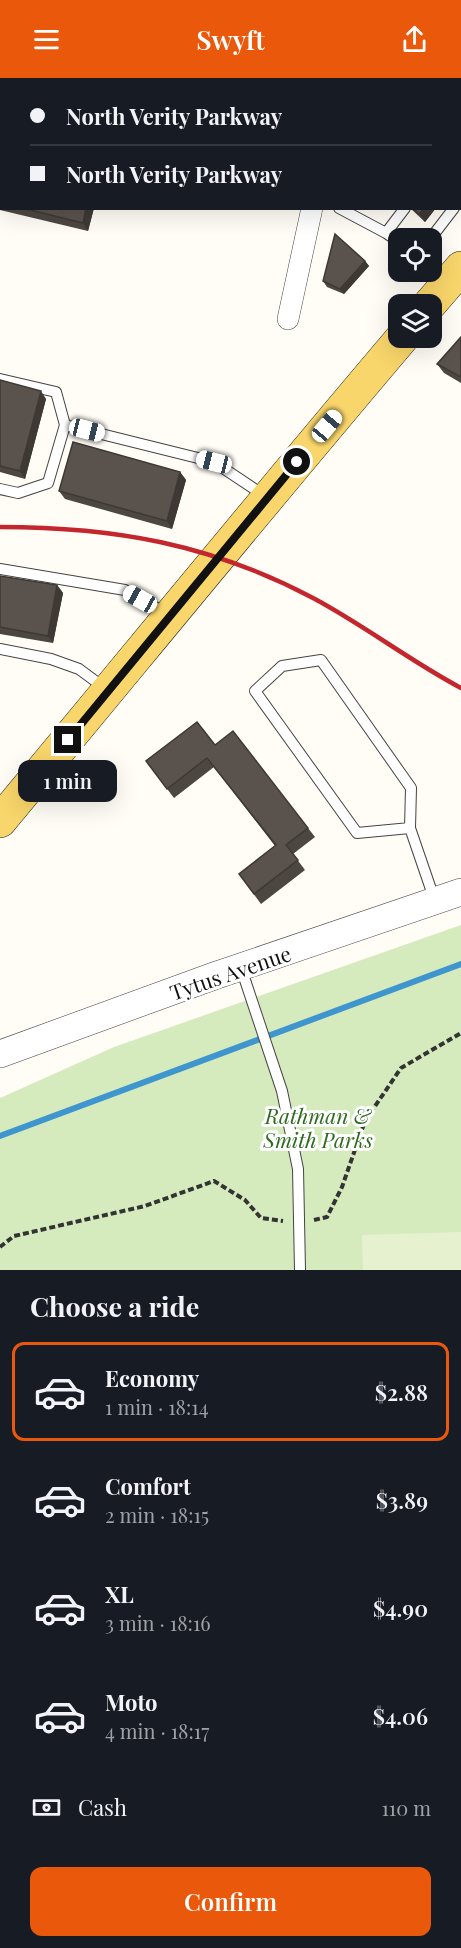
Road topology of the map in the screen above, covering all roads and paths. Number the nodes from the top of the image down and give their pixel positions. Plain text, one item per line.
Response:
1 (312, 210) edge
2 (343, 210) edge
3 (403, 210) edge
4 (452, 210) edge
5 (439, 228) edge
6 (386, 233) joint
7 (448, 271) edge
8 (435, 294) edge
9 (288, 319) dead end
10 (394, 348) edge
11 (0, 378) edge
12 (65, 425) junction
13 (0, 489) edge
14 (267, 497) junction
15 (0, 569) edge
16 (170, 616) junction
17 (0, 650) edge
18 (109, 691) junction
19 (0, 821) edge
20 (410, 828) junction
21 (461, 892) edge
22 (435, 902) junction
23 (241, 968) junction
24 (461, 1034) edge
25 (0, 1054) edge
26 (313, 1220) dead end
27 (286, 1222) dead end
28 (0, 1246) edge
29 (300, 1270) edge

1 - 9 street
2 - 6 lane
3 - 6 lane
4 - 5 lane
7 - 8 main road
10 - 14 main road
11 - 12 lane
12 - 13 lane
12 - 14 lane
14 - 16 main road
15 - 16 lane
16 - 18 main road
17 - 18 lane
18 - 19 main road
20 - 20 lane
20 - 22 lane
21 - 22 street, Tytus Avenue
22 - 23 street, Tytus Avenue
23 - 25 street, Tytus Avenue
23 - 29 lane
24 - 26 path
27 - 28 path

